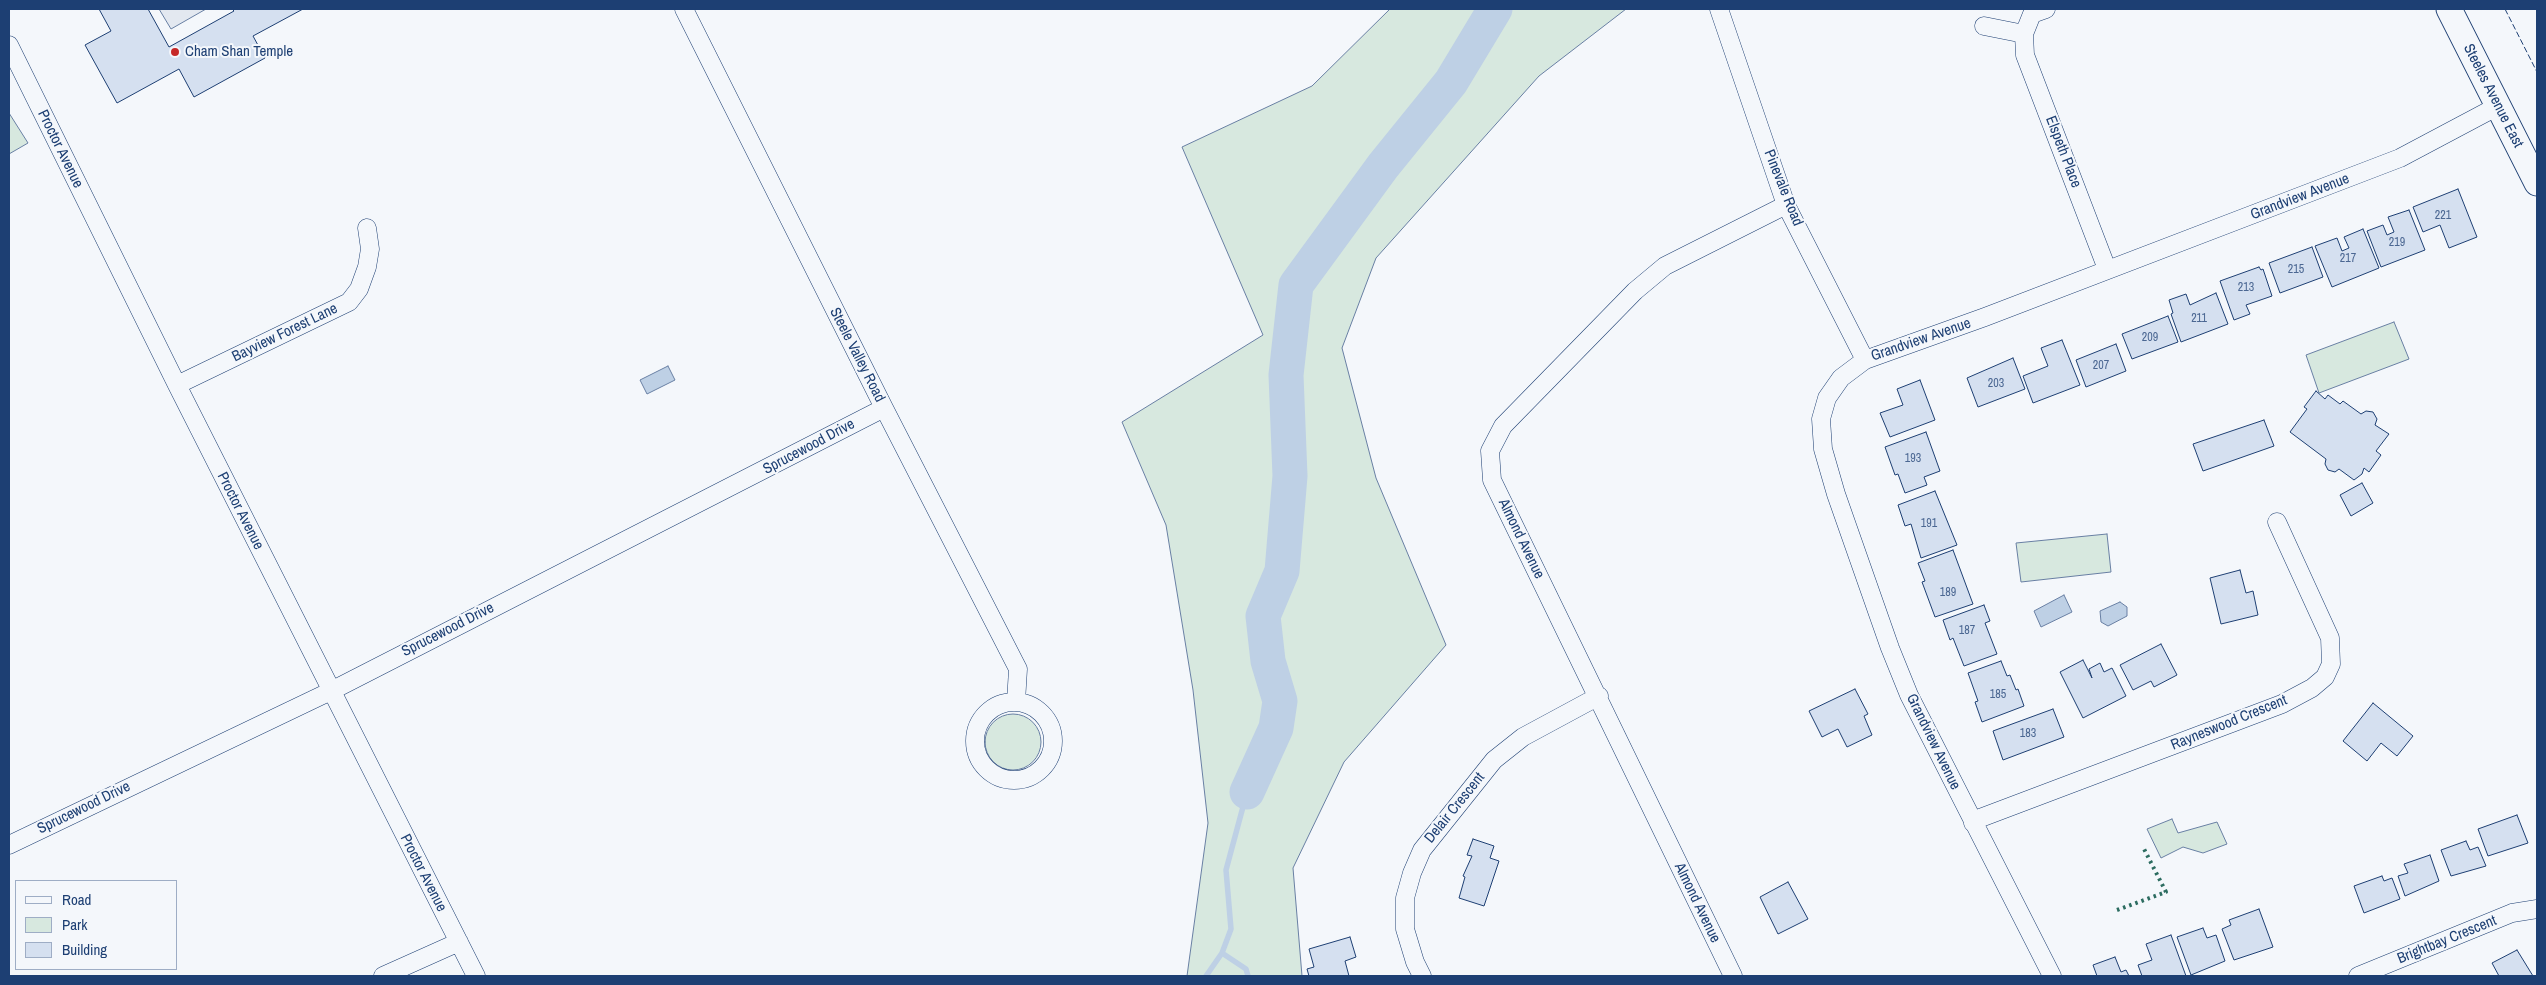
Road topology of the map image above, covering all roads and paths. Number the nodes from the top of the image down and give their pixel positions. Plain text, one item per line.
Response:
1 (684, 9) edge
2 (1719, 9) edge
3 (2046, 9) edge
4 (2450, 9) edge
5 (1984, 26) dead end
6 (2024, 34) junction
7 (9, 45) edge
8 (2498, 106) junction
9 (2537, 183) edge
10 (1786, 205) junction
11 (367, 228) dead end
12 (2107, 269) junction
13 (1865, 360) junction
14 (177, 385) junction
15 (884, 408) junction
16 (2277, 522) dead end
17 (331, 691) junction
18 (1599, 696) junction
19 (1016, 702) junction
20 (1973, 823) junction
21 (9, 846) edge
22 (2537, 909) edge
23 (459, 942) junction
24 (383, 976) edge
25 (476, 976) edge
26 (1422, 976) edge
27 (1733, 976) edge
28 (2052, 976) edge
29 (2358, 976) edge

1 - 15 street, Steele Valley Road
2 - 10 street, Pinevale Road
3 - 6 street
4 - 8 main road, Steeles Avenue East
5 - 6 street
6 - 12 street, Elspeth Place
7 - 14 street, Proctor Avenue
8 - 9 main road, Steeles Avenue East
8 - 12 street, Grandview Avenue
10 - 13 street, Pinevale Road
10 - 18 street, Almond Avenue
11 - 14 street, Bayview Forest Lane
12 - 13 street, Grandview Avenue
13 - 20 street, Grandview Avenue
14 - 17 street, Proctor Avenue
15 - 17 street, Sprucewood Drive
15 - 19 street, Steele Valley Road
16 - 20 street, Rayneswood Crescent
17 - 21 street, Sprucewood Drive
17 - 23 street, Proctor Avenue
18 - 26 street, Delair Crescent
18 - 27 street, Almond Avenue
19 - 19 street
20 - 28 street, Grandview Avenue
22 - 29 street, Brightbay Crescent
23 - 24 street
23 - 25 street, Proctor Avenue

